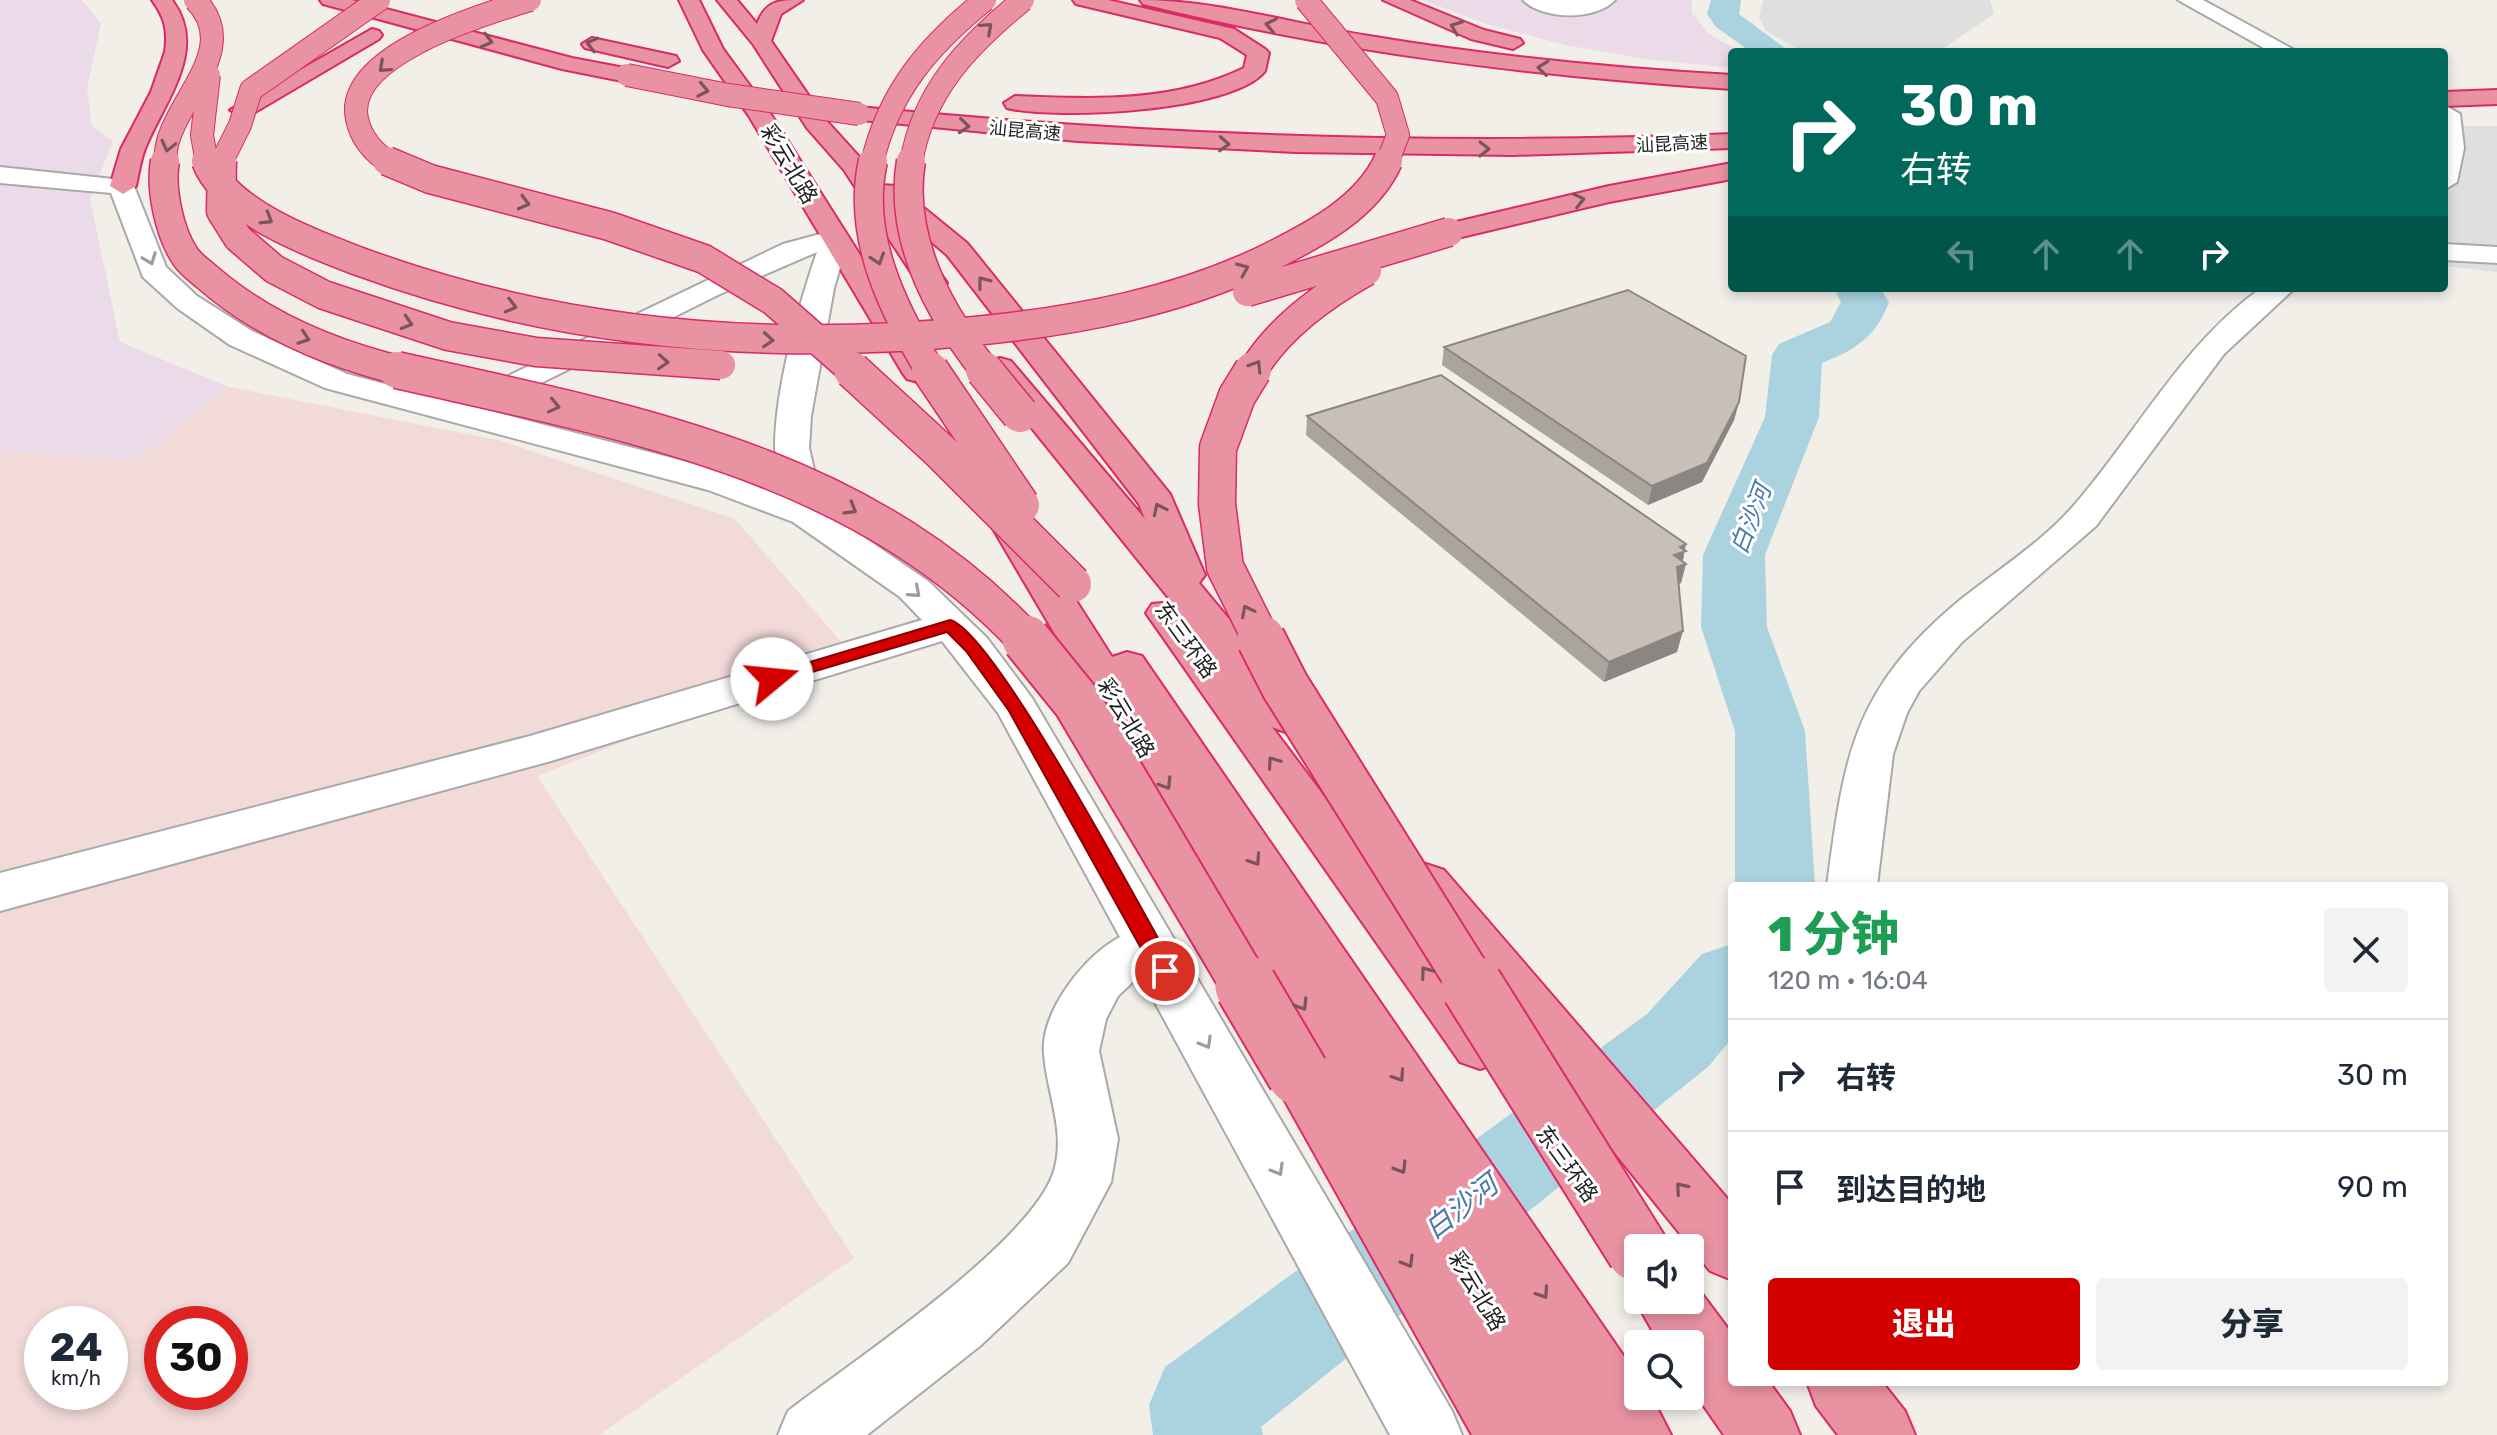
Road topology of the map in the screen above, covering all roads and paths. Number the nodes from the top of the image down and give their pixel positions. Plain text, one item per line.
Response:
1 (162, 0) edge
2 (195, 0) edge
3 (330, 0) edge
4 (379, 0) edge
5 (671, 0) edge
6 (689, 0) edge
7 (793, 0) edge
8 (985, 0) edge
9 (1023, 0) edge
10 (1083, 0) edge
11 (1150, 0) edge
12 (1306, 0) edge
13 (1393, 0) edge
14 (1533, 0) edge
15 (1605, 0) edge
16 (2188, 0) edge
17 (736, 5) edge
18 (521, 12) edge
19 (701, 29) junction
20 (569, 38) dead end
21 (761, 41) junction
22 (2279, 48) edge
23 (211, 57) junction
24 (2497, 77) edge
25 (2448, 78) edge
26 (1728, 81) edge
27 (809, 82) dead end
28 (1728, 82) edge
29 (879, 93) dead end
30 (2497, 97) edge
31 (932, 100) junction
32 (962, 101) dead end
33 (991, 102) dead end
34 (2448, 107) edge
35 (242, 110) junction
36 (2448, 114) edge
37 (1728, 121) edge
38 (1728, 141) edge
39 (2448, 169) edge
40 (1728, 172) edge
41 (0, 175) edge
42 (123, 186) junction
43 (1449, 232) junction
44 (835, 238) junction
45 (2448, 252) edge
46 (2497, 255) edge
47 (2274, 292) edge
48 (459, 412) junction
49 (794, 416) junction
50 (669, 468) junction
51 (806, 514) junction
52 (1073, 584) junction
53 (950, 625) junction
54 (1853, 882) edge
55 (0, 892) edge
56 (1150, 945) junction
57 (1627, 1234) edge
58 (1624, 1241) edge
59 (1728, 1245) edge
60 (1678, 1314) edge
61 (1497, 1368) junction
62 (1728, 1383) edge
63 (1730, 1386) edge
64 (1843, 1386) edge
65 (1423, 1426) edge
66 (812, 1435) edge
67 (1510, 1435) edge
68 (1565, 1435) edge
69 (1637, 1435) edge
70 (1766, 1435) edge
71 (1881, 1435) edge

1 - 42 highway
2 - 23 highway, bridge
3 -> 38 highway, 汕昆高速, bridge
4 - 35 highway, bridge
5 - 19 highway
6 - 19 highway, 彩云北路
7 - 21 highway
8 -> 52 highway, bridge
58 -> 9 highway, 东三环路, bridge
10 - 33 highway
28 -> 11 highway
23 -> 12 highway, bridge
26 -> 13 highway
14 - 15 street
16 - 22 street
17 - 21 highway, 彩云北路
18 - 35 highway
18 -> 52 highway, bridge
19 - 44 highway, 彩云北路
27 -> 20 highway
59 -> 21 highway, 彩云北路
23 -> 61 highway, bridge
24 - 25 highway
29 - 31 highway, 汕昆高速
30 - 34 highway
31 - 32 highway
31 - 37 highway, 汕昆高速
35 -> 43 highway, bridge
36 - 39 street
43 -> 40 highway
41 - 42 street
42 -> 48 street
57 -> 43 highway, bridge
44 - 48 street
44 - 49 street
44 -> 61 highway, 彩云北路
45 - 46 street
47 - 54 street
48 - 50 street
49 - 50 street
49 - 51 street
50 - 51 street
51 -> 53 street
52 -> 69 highway
53 - 55 street
53 - 56 street
56 -> 65 street
56 - 66 street
60 - 62 highway
61 - 67 highway
61 - 68 highway, 彩云北路
63 - 70 highway
64 - 71 highway

